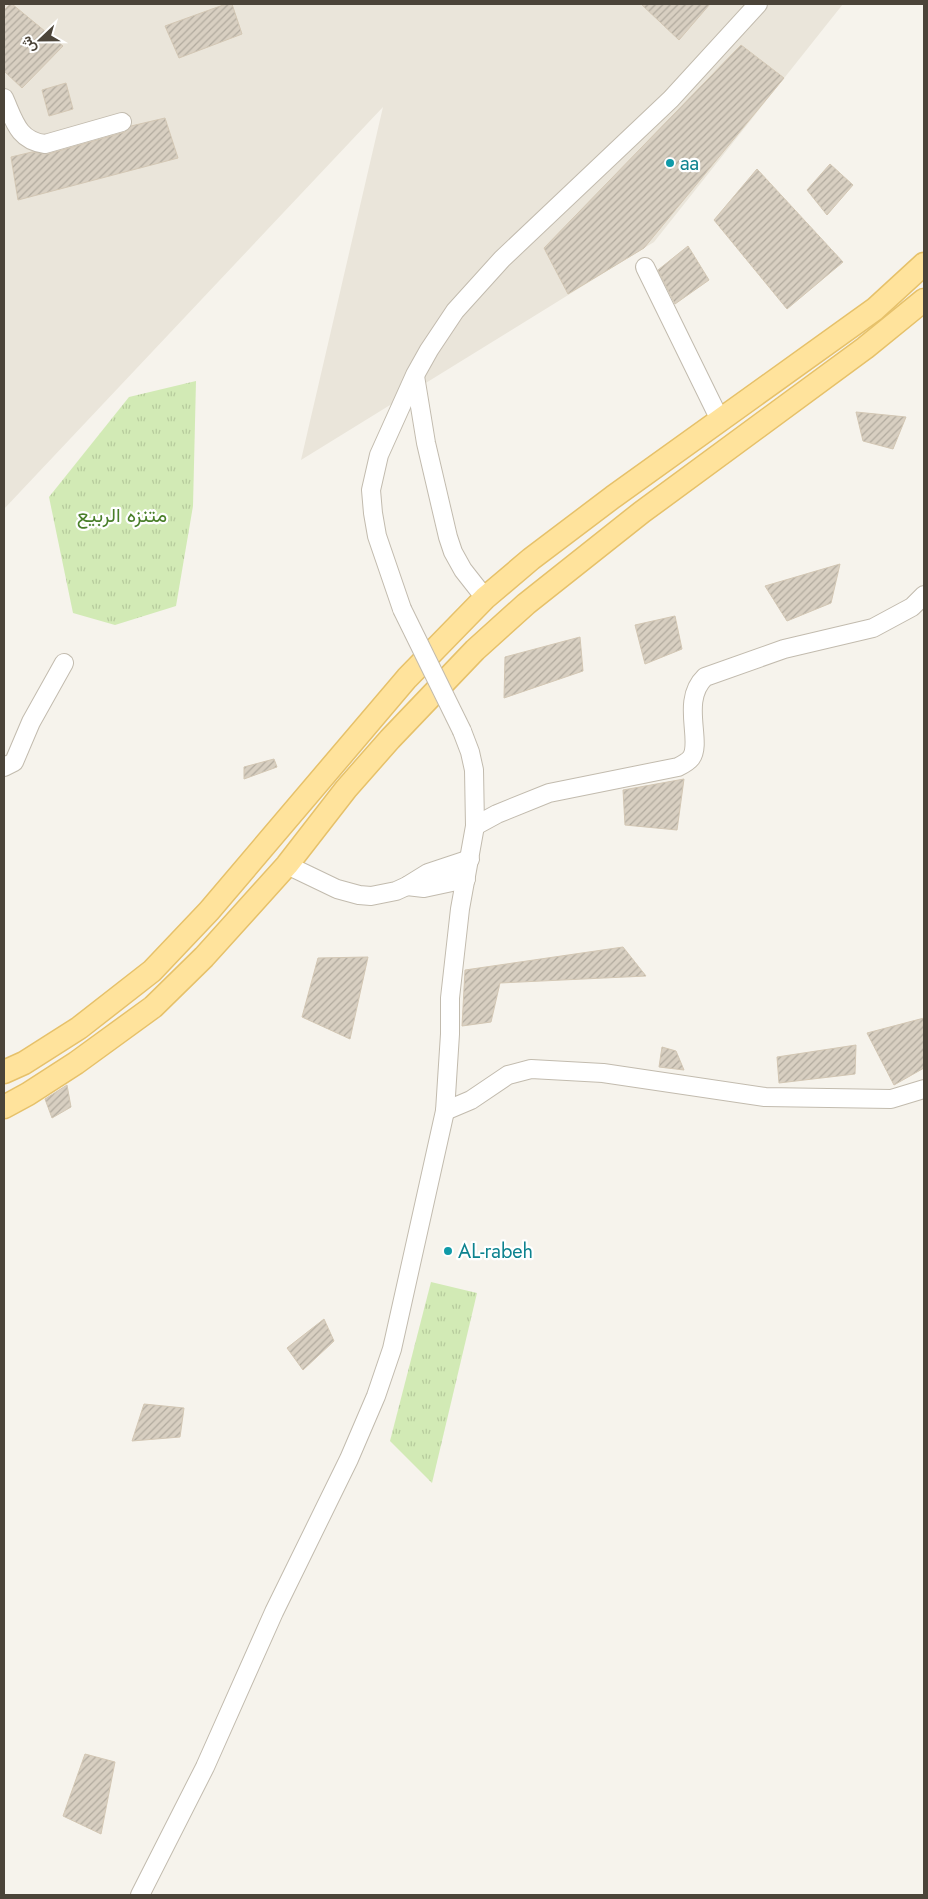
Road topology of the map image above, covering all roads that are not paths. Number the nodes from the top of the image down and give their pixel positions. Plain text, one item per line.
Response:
1 (758, 4) edge
2 (4, 98) edge
3 (122, 122) dead end
4 (924, 264) edge
5 (645, 267) dead end
6 (924, 300) edge
7 (415, 375) junction
8 (720, 420) junction
9 (924, 595) edge
10 (485, 598) junction
11 (64, 662) dead end
12 (4, 767) edge
13 (475, 826) junction
14 (470, 859) junction
15 (287, 865) junction
16 (466, 879) junction
17 (407, 886) junction
18 (4, 1072) edge
19 (924, 1089) edge
20 (4, 1107) edge
21 (445, 1111) junction
22 (140, 1895) edge

1 - 7 street
2 - 3 street
4 - 8 main road
5 - 8 street
6 - 15 main road
7 - 10 street
7 - 13 street, bridge
8 - 10 main road
9 - 13 street
10 - 18 main road
11 - 12 street
13 - 14 street
14 - 16 street
14 - 17 street
15 - 17 street
15 - 20 main road
16 - 17 street
16 - 21 street
19 - 21 street
21 - 22 street

